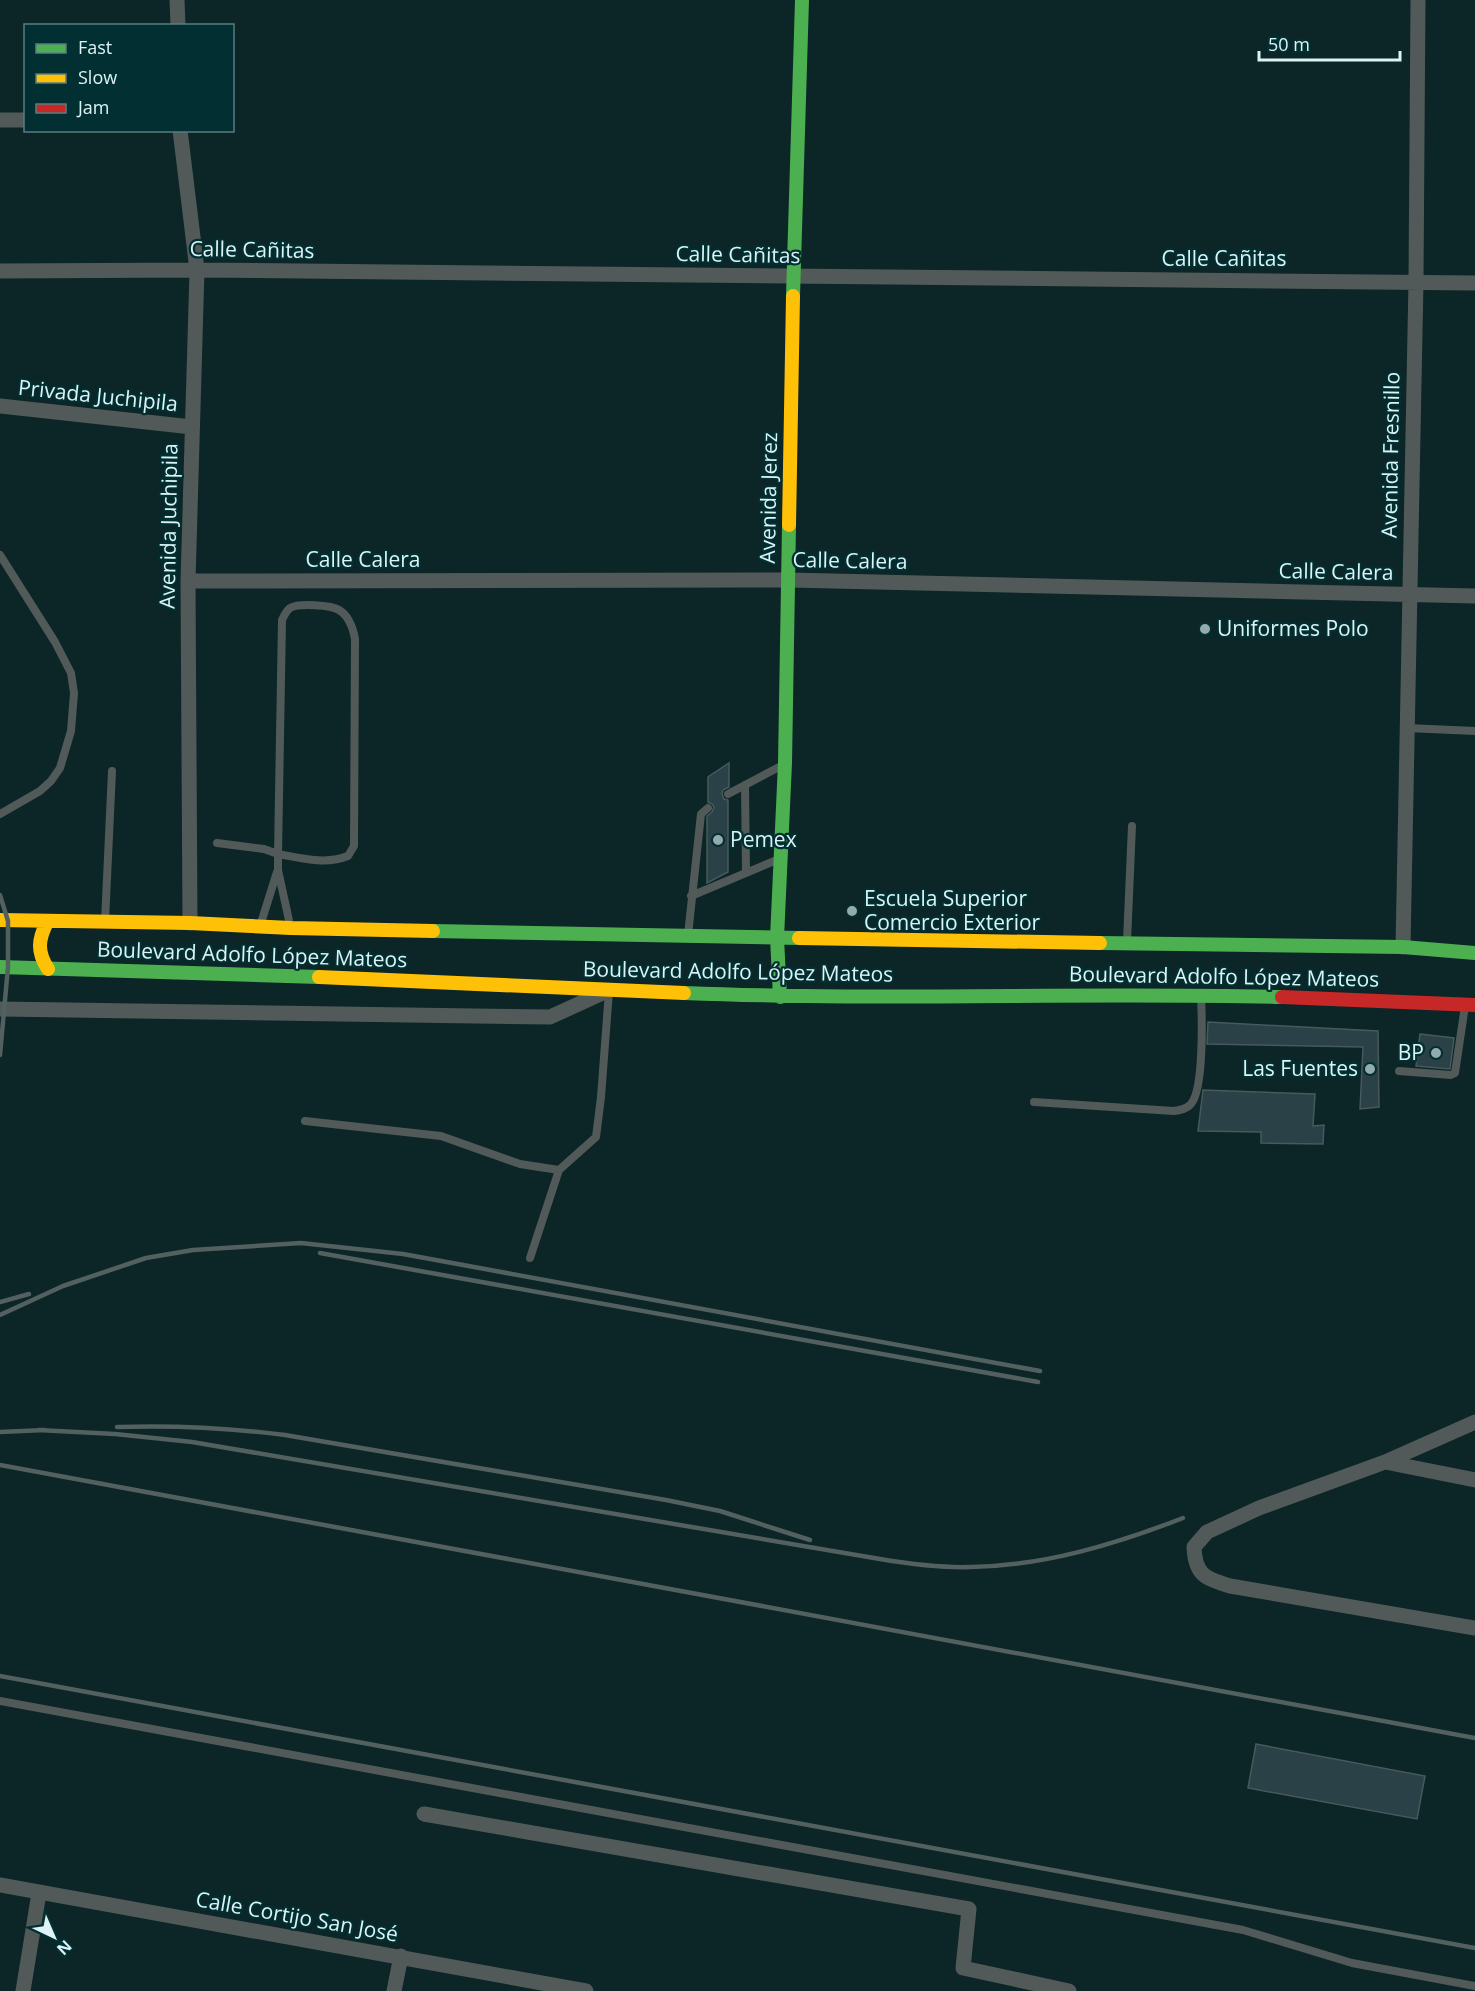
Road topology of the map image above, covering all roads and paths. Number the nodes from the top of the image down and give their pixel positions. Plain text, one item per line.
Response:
1 (177, 0) edge
2 (802, 0) edge
3 (1418, 0) edge
4 (178, 24) edge
5 (0, 120) edge
6 (24, 120) edge
7 (180, 132) edge
8 (197, 270) junction
9 (0, 271) edge
10 (793, 277) junction
11 (1416, 281) junction
12 (1475, 283) edge
13 (0, 406) edge
14 (192, 427) junction
15 (0, 555) edge
16 (789, 580) junction
17 (188, 581) junction
18 (1410, 594) junction
19 (1475, 596) edge
20 (1407, 728) junction
21 (1475, 731) edge
22 (785, 763) junction
23 (112, 771) dead end
24 (745, 785) junction
25 (728, 794) dead end
26 (708, 808) dead end
27 (0, 814) edge
28 (1132, 826) dead end
29 (217, 843) dead end
30 (278, 854) junction
31 (781, 859) junction
32 (278, 870) junction
33 (746, 872) junction
34 (691, 896) junction
35 (0, 920) edge
36 (47, 922) junction
37 (105, 922) junction
38 (190, 923) junction
39 (260, 927) junction
40 (291, 928) junction
41 (688, 936) junction
42 (777, 938) junction
43 (1127, 943) junction
44 (1403, 947) junction
45 (1475, 953) edge
46 (0, 967) edge
47 (48, 969) junction
48 (610, 990) junction
49 (1201, 995) junction
50 (780, 997) junction
51 (1470, 1004) edge
52 (0, 1009) edge
53 (1399, 1071) dead end
54 (1034, 1102) dead end
55 (305, 1121) dead end
56 (559, 1170) junction
57 (530, 1258) dead end
58 (1475, 1422) edge
59 (1385, 1462) junction
60 (1475, 1480) edge
61 (1475, 1628) edge
62 (0, 1701) edge
63 (424, 1814) dead end
64 (0, 1885) edge
65 (39, 1893) junction
66 (401, 1956) junction
67 (1475, 1986) edge
68 (23, 1991) edge
69 (394, 1991) edge
70 (586, 1991) edge
71 (1069, 1991) edge

1 - 4 street
2 - 10 main road, Avenida Jerez
3 - 11 street, Avenida Fresnillo
5 - 6 street
7 - 8 street, Avenida Juchipila
8 - 9 street, Calle Cañitas
8 - 10 street, Calle Cañitas
8 - 14 street, Avenida Juchipila
10 - 11 street, Calle Cañitas
10 - 16 main road, Avenida Jerez
11 - 12 street, Calle Cañitas
11 - 18 street, Avenida Fresnillo
13 - 14 street, Privada Juchipila
14 - 17 street, Avenida Juchipila
15 - 27 lane
16 - 17 street, Calle Calera
16 - 18 street, Calle Calera
16 - 22 main road, Avenida Jerez
17 - 38 street, Avenida Juchipila
18 - 19 street, Calle Calera
18 - 20 street, Avenida Fresnillo
20 - 21 lane
20 - 44 street, Avenida Fresnillo
22 - 24 lane
22 - 31 main road, Avenida Jerez
23 - 37 lane
24 - 25 lane
24 - 33 lane
26 - 34 lane
28 - 43 lane
29 - 30 lane
30 - 30 lane
30 - 32 lane
31 - 33 lane
31 - 42 main road, Avenida Jerez
32 - 39 lane
32 - 40 lane
33 - 34 lane
34 - 41 lane
35 - 36 main road, Boulevard Adolfo López Mateos
36 - 37 main road, Boulevard Adolfo López Mateos
36 - 47 main road
37 - 38 main road, Boulevard Adolfo López Mateos
38 - 39 main road, Boulevard Adolfo López Mateos
39 - 40 main road, Boulevard Adolfo López Mateos
40 - 41 main road, Boulevard Adolfo López Mateos
41 - 42 main road, Boulevard Adolfo López Mateos
42 - 43 main road, Boulevard Adolfo López Mateos
42 - 50 main road, Avenida Jerez
43 - 44 main road, Boulevard Adolfo López Mateos
44 - 45 main road, Boulevard Adolfo López Mateos
46 - 47 main road, Boulevard Adolfo López Mateos
47 - 48 main road, Boulevard Adolfo López Mateos
48 - 50 main road, Boulevard Adolfo López Mateos
48 - 52 street
48 - 56 lane
49 - 50 main road, Boulevard Adolfo López Mateos
49 - 51 main road, Boulevard Adolfo López Mateos
49 - 54 lane
51 - 53 lane
55 - 56 lane
56 - 57 lane
58 - 59 street
59 - 60 street
59 - 61 street
62 - 67 lane
63 - 71 street
64 - 65 street, Calle Cortijo San José
65 - 66 street, Calle Cortijo San José
65 - 68 street
66 - 69 street
66 - 70 street, Calle Cortijo San José

